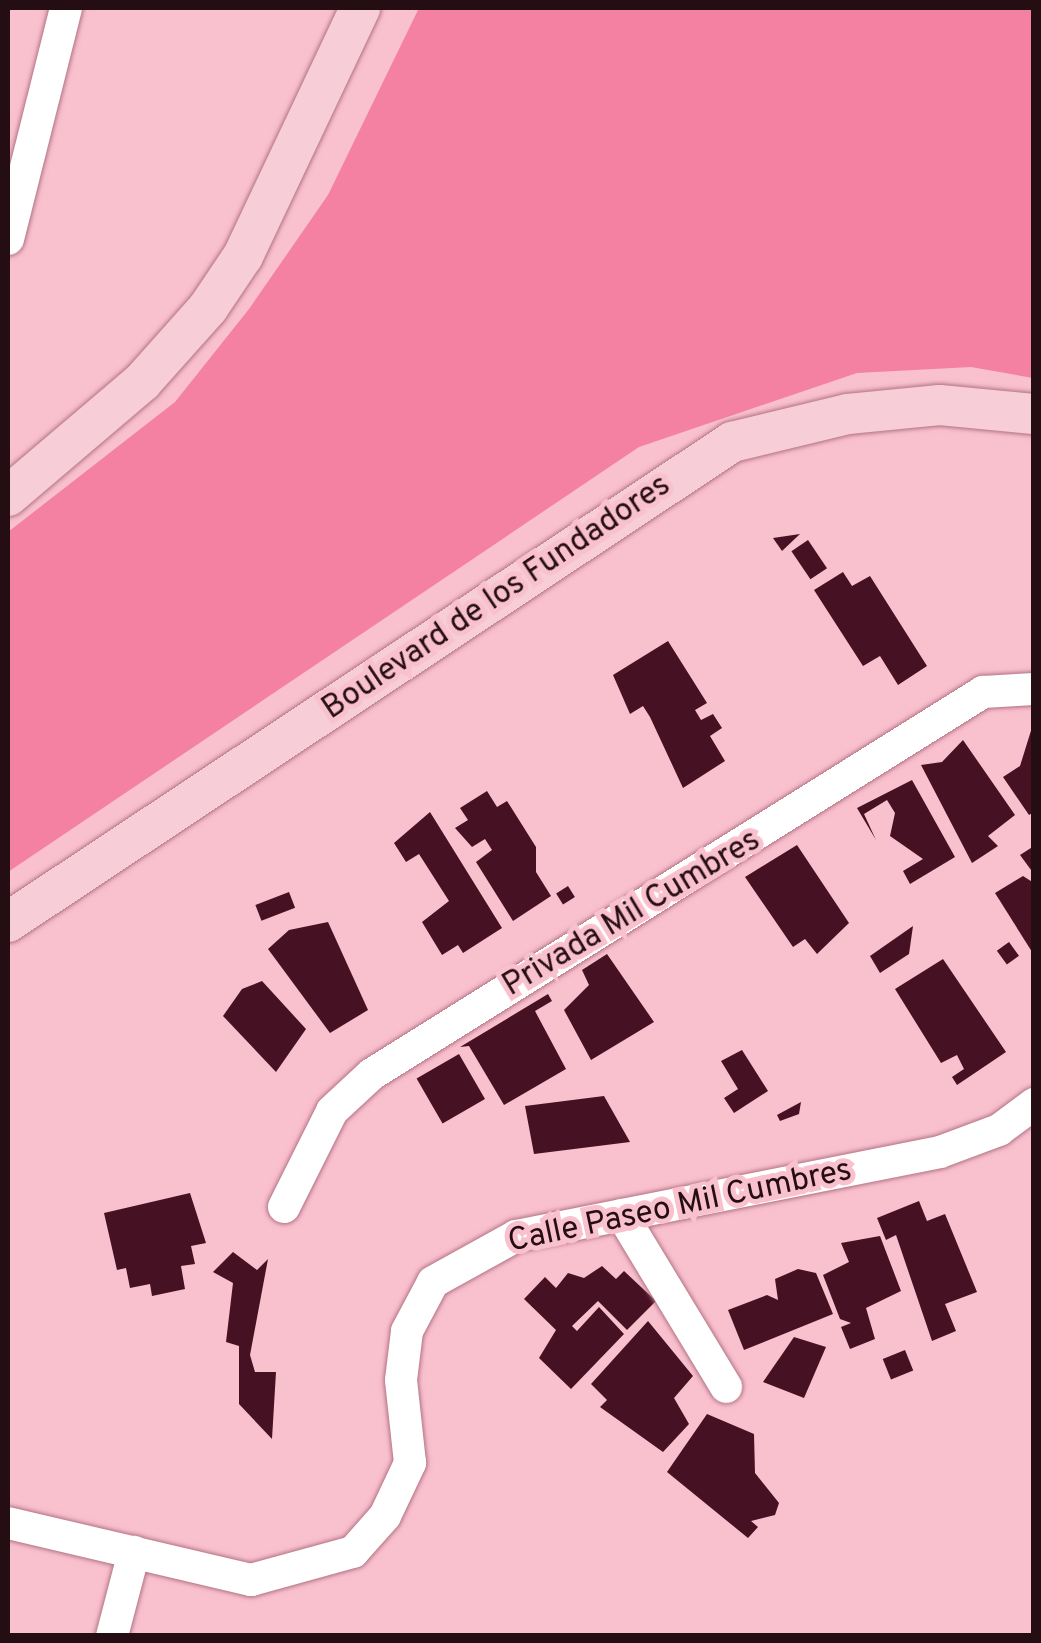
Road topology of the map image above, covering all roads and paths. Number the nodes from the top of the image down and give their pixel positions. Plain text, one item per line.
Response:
1 (66, 8) edge
2 (360, 8) edge
3 (8, 238) edge
4 (1034, 414) edge
5 (8, 496) edge
6 (1034, 689) edge
7 (8, 922) edge
8 (1034, 1104) edge
9 (284, 1207) dead end
10 (622, 1215) junction
11 (726, 1387) dead end
12 (8, 1523) edge
13 (134, 1552) junction
14 (112, 1636) edge

1 - 3 street
2 - 5 main road
4 - 7 main road, Boulevard de los Fundadores
6 - 9 street, Privada Mil Cumbres
8 - 10 street, Calle Paseo Mil Cumbres
10 - 11 street
10 - 13 street, Calle Paseo Mil Cumbres
12 - 13 street, Calle Paseo Mil Cumbres
13 - 14 street

